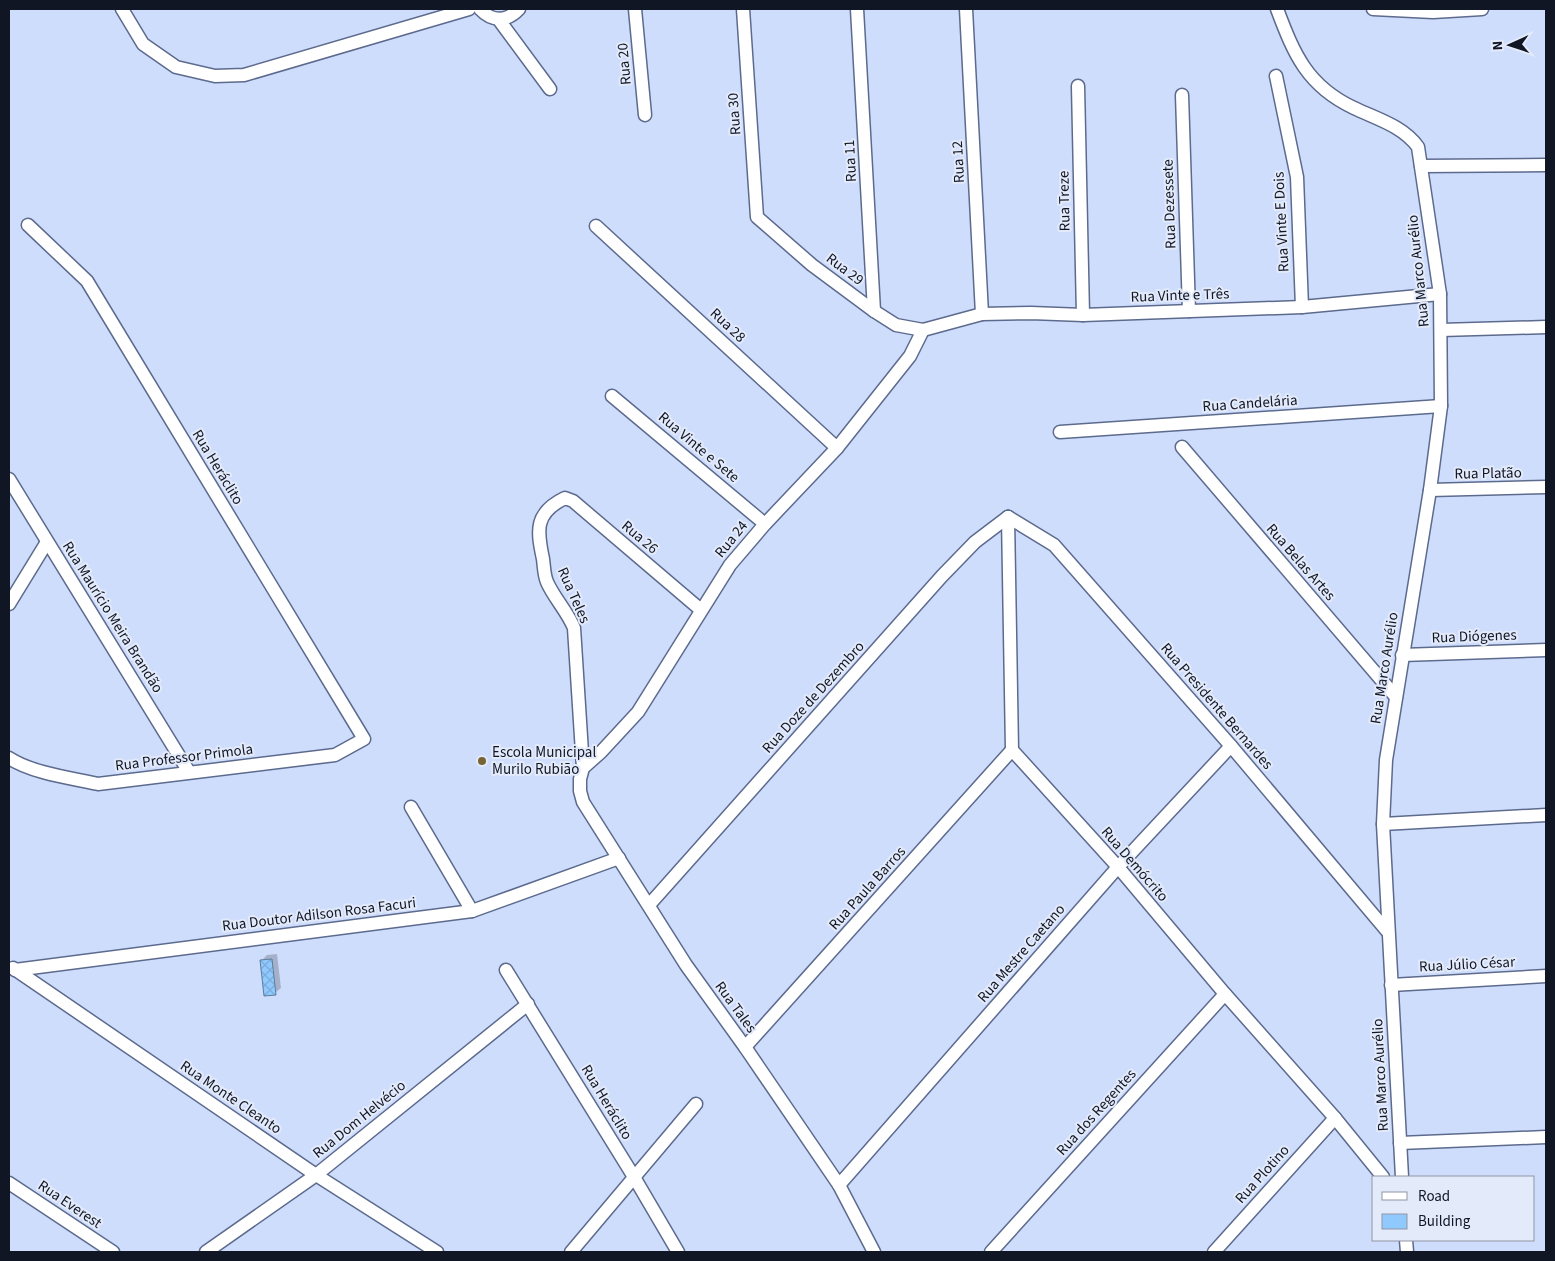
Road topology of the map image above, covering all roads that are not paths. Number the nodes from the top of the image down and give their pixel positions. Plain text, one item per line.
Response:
1 (122, 9) edge
2 (469, 9) edge
3 (480, 9) edge
4 (519, 9) edge
5 (635, 9) edge
6 (743, 9) edge
7 (857, 9) edge
8 (966, 9) edge
9 (1277, 9) edge
10 (1373, 9) edge
11 (1482, 9) edge
12 (499, 20) junction
13 (1276, 76) dead end
14 (1078, 86) dead end
15 (550, 89) dead end
16 (1182, 95) dead end
17 (645, 115) dead end
18 (1546, 165) edge
19 (1421, 166) junction
20 (757, 217) joint
21 (28, 225) dead end
22 (596, 226) dead end
23 (1440, 294) junction
24 (1302, 307) junction
25 (874, 311) junction
26 (1189, 311) junction
27 (982, 314) junction
28 (1083, 315) junction
29 (1546, 327) edge
30 (923, 330) junction
31 (1441, 330) junction
32 (612, 396) dead end
33 (1441, 406) junction
34 (1060, 432) dead end
35 (837, 448) junction
36 (1182, 448) dead end
37 (9, 479) edge
38 (1546, 487) edge
39 (1430, 490) junction
40 (556, 502) joint
41 (1008, 517) junction
42 (764, 524) junction
43 (47, 542) junction
44 (9, 604) edge
45 (701, 610) junction
46 (1546, 650) edge
47 (1402, 655) junction
48 (1396, 697) junction
49 (364, 739) joint
50 (1231, 746) junction
51 (1012, 750) junction
52 (9, 758) edge
53 (189, 772) junction
54 (581, 773) junction
55 (411, 807) dead end
56 (1546, 815) edge
57 (1383, 824) junction
58 (620, 858) junction
59 (1118, 867) junction
60 (649, 905) junction
61 (472, 911) junction
62 (1387, 931) junction
63 (12, 968) edge
64 (506, 970) dead end
65 (1546, 976) edge
66 (1390, 985) junction
67 (1225, 994) junction
68 (528, 1004) junction
69 (745, 1047) junction
70 (696, 1104) dead end
71 (1335, 1118) junction
72 (1546, 1137) edge
73 (1400, 1143) junction
74 (316, 1175) junction
75 (1382, 1176) edge
76 (1402, 1176) edge
77 (634, 1177) junction
78 (9, 1183) edge
79 (838, 1185) junction
80 (112, 1252) edge
81 (206, 1252) edge
82 (437, 1252) edge
83 (571, 1252) edge
84 (678, 1252) edge
85 (874, 1252) edge
86 (991, 1252) edge
87 (1214, 1252) edge

1 - 2 street
3 - 12 street
4 - 12 street
5 - 17 street, Rua 20
6 - 20 street, Rua 30
7 - 25 street, Rua 11
8 - 27 street, Rua 12
9 - 19 street, Rua Marco Aurélio
10 - 11 street
12 - 15 street
13 - 24 street, Rua Vinte E Dois
14 - 28 street, Rua Treze
16 - 26 street, Rua Dezessete
18 - 19 street
19 - 23 street, Rua Marco Aurélio
20 - 25 street, Rua 29
21 - 49 street, Rua Heráclito
22 - 35 street, Rua 28
23 - 24 street, Rua Vinte e Três
23 - 31 street, Rua Marco Aurélio
24 - 26 street, Rua Vinte e Três
25 - 30 street, Rua 29
26 - 28 street, Rua Vinte e Três
27 - 28 street, Rua Vinte e Três
27 - 30 street, Rua Vinte e Três
29 - 31 street
30 - 35 street, Rua 24
31 - 33 street, Rua Marco Aurélio
32 - 42 street, Rua Vinte e Sete
33 - 34 street, Rua Candelária
33 - 39 street, Rua Marco Aurélio
35 - 42 street, Rua 24
36 - 48 street, Rua Belas Artes
37 - 43 street, Rua Maurício Meira Brandão
38 - 39 street, Rua Platão
39 - 47 street, Rua Marco Aurélio
40 - 45 street, Rua 26
40 - 54 street, Rua Teles
41 - 50 street, Rua Presidente Bernardes
41 - 51 street
41 - 60 street, Rua Doze de Dezembro
42 - 45 street, Rua 24
43 - 44 street
43 - 53 street, Rua Maurício Meira Brandão
45 - 54 street, Rua 24
46 - 47 street, Rua Diógenes
47 - 48 street, Rua Marco Aurélio
48 - 57 street, Rua Marco Aurélio
49 - 53 street, Rua Professor Primola
50 - 59 street, Rua Mestre Caetano
50 - 62 street, Rua Presidente Bernardes
51 - 59 street, Rua Demócrito
51 - 69 street, Rua Paula Barros
52 - 53 street, Rua Professor Primola
54 - 58 street, Rua Tales
55 - 61 street
56 - 57 street
57 - 62 street, Rua Marco Aurélio
58 - 60 street, Rua Tales
58 - 61 street, Rua Doutor Adilson Rosa Facuri
59 - 67 street, Rua Demócrito
59 - 79 street, Rua Mestre Caetano
60 - 69 street, Rua Tales
61 - 63 street, Rua Doutor Adilson Rosa Facuri
62 - 66 street, Rua Marco Aurélio
63 - 74 street, Rua Monte Cleanto
64 - 68 street, Rua Heráclito
65 - 66 street, Rua Júlio César
66 - 73 street, Rua Marco Aurélio
67 - 71 street, Rua Demócrito
67 - 86 street, Rua dos Regentes
68 - 74 street, Rua Dom Helvécio
68 - 77 street, Rua Heráclito
69 - 79 street, Rua Tales
70 - 77 street
71 - 75 street, Rua Demócrito
71 - 87 street, Rua Plotino
72 - 73 street
73 - 76 street, Rua Marco Aurélio
74 - 81 street, Rua Dom Helvécio
74 - 82 street, Rua Monte Cleanto
77 - 83 street
77 - 84 street, Rua Heráclito
78 - 80 street, Rua Everest
79 - 85 street, Rua Tales

